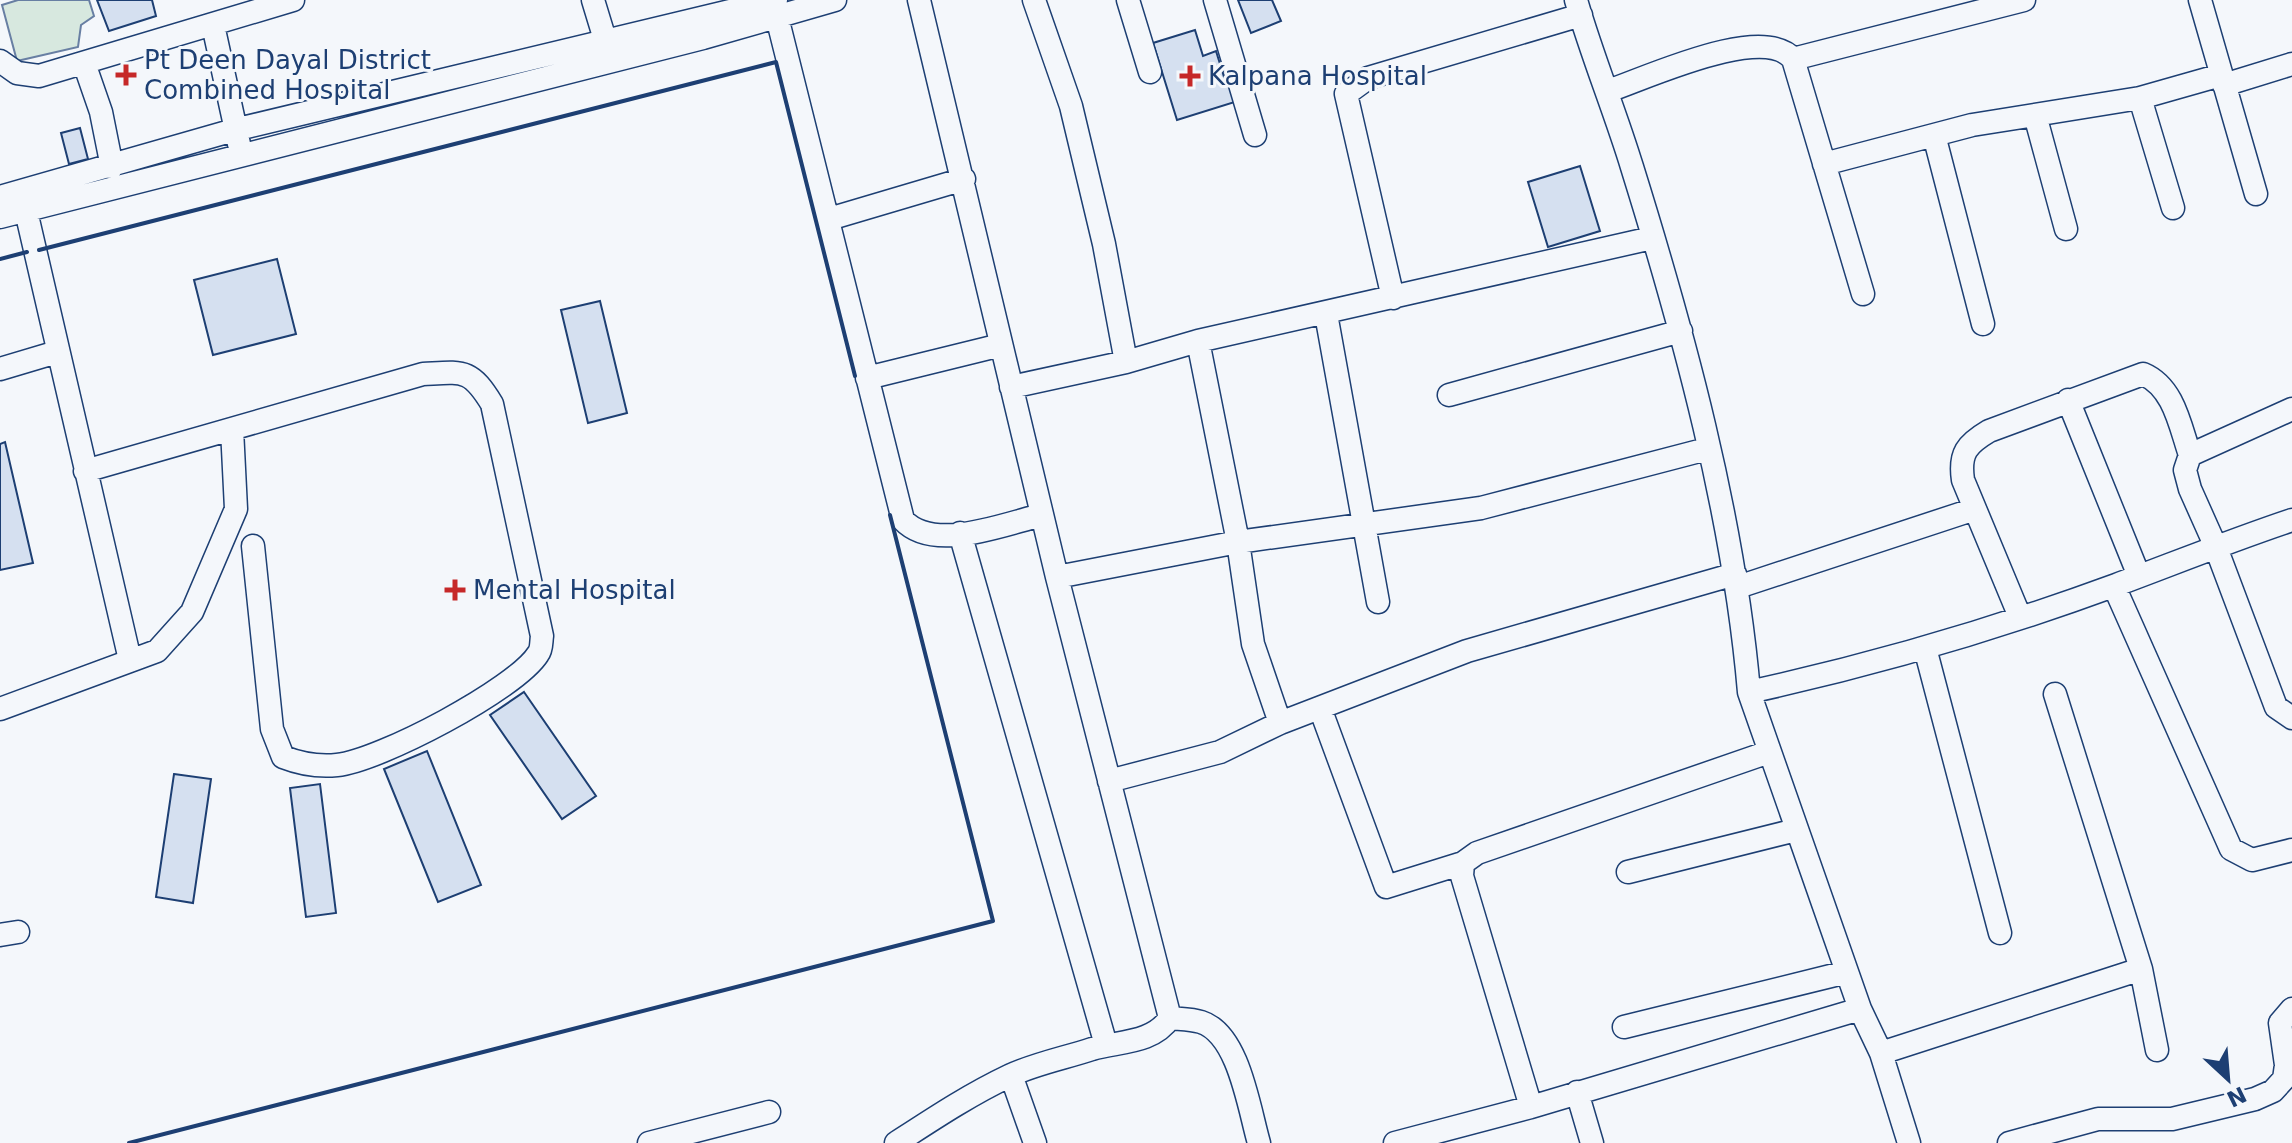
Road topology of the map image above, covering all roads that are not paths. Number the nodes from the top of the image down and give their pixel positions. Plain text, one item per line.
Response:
1 (293, 0) edge
2 (593, 0) edge
3 (835, 0) edge
4 (919, 0) edge
5 (1034, 0) edge
6 (1128, 0) edge
7 (1215, 0) edge
8 (2200, 0) edge
9 (2009, 2) edge
10 (776, 8) edge
11 (1578, 8) edge
12 (699, 18) edge
13 (213, 25) junction
14 (609, 51) junction
15 (1793, 59) junction
16 (0, 61) edge
17 (84, 63) junction
18 (2292, 64) edge
19 (1150, 72) dead end
20 (2223, 80) junction
21 (1608, 91) junction
22 (2140, 98) junction
23 (2035, 115) junction
24 (234, 130) junction
25 (1255, 135) dead end
26 (1934, 135) junction
27 (242, 152) junction
28 (1824, 164) junction
29 (112, 167) junction
30 (964, 179) junction
31 (2256, 194) dead end
32 (0, 197) edge
33 (2173, 208) dead end
34 (26, 211) junction
35 (0, 217) edge
36 (829, 219) junction
37 (2066, 229) dead end
38 (1652, 238) junction
39 (1863, 294) dead end
40 (1393, 298) junction
41 (1326, 314) junction
42 (1983, 324) dead end
43 (1681, 331) junction
44 (1198, 341) junction
45 (1001, 345) junction
46 (57, 352) junction
47 (1126, 362) junction
48 (0, 369) edge
49 (867, 378) junction
50 (1011, 387) junction
51 (1449, 395) dead end
52 (2068, 400) junction
53 (2292, 409) edge
54 (232, 429) junction
55 (1707, 449) junction
56 (2190, 455) junction
57 (85, 471) junction
58 (1975, 509) junction
59 (1042, 515) junction
60 (2292, 520) edge
61 (1366, 523) junction
62 (960, 533) junction
63 (1238, 542) junction
64 (2215, 545) junction
65 (253, 546) dead end
66 (2139, 576) junction
67 (1057, 577) junction
68 (1736, 580) junction
69 (2114, 586) junction
70 (1378, 602) dead end
71 (2020, 617) junction
72 (1925, 648) junction
73 (130, 660) junction
74 (1749, 692) junction
75 (2055, 694) dead end
76 (1320, 708) junction
77 (0, 709) edge
78 (2292, 718) edge
79 (1280, 723) junction
80 (1769, 752) junction
81 (1109, 781) junction
82 (1796, 830) junction
83 (2292, 850) edge
84 (1463, 863) junction
85 (1628, 872) dead end
86 (2000, 933) dead end
87 (2141, 969) junction
88 (1847, 972) junction
89 (1860, 1009) junction
90 (2292, 1009) edge
91 (1170, 1018) junction
92 (1624, 1027) dead end
93 (1106, 1045) junction
94 (2157, 1050) dead end
95 (1881, 1053) junction
96 (1011, 1075) junction
97 (2288, 1085) edge
98 (1577, 1092) junction
99 (1531, 1107) junction
100 (769, 1112) dead end
101 (1403, 1142) edge
102 (649, 1143) edge
103 (896, 1143) edge
104 (1035, 1143) edge
105 (1259, 1143) edge
106 (1592, 1143) edge
107 (1909, 1143) edge
108 (2009, 1143) edge

1 - 13 street
2 - 14 street
3 - 10 street
4 - 30 street
5 - 47 street
6 - 19 street
7 - 25 street
8 - 20 street
9 - 15 street
10 - 12 street
10 - 36 street
11 - 21 street
11 - 40 street
12 - 14 street
13 - 17 street
13 - 24 street
14 - 24 street
14 - 27 street
15 - 21 street
15 - 28 street
16 - 17 street
17 - 29 street
18 - 20 street
20 - 22 street
20 - 31 street
21 - 38 street
22 - 23 street
22 - 33 street
23 - 26 street
23 - 37 street
24 - 27 street
24 - 29 street
26 - 28 street
26 - 42 street
27 - 34 street
28 - 39 street
29 - 32 street
30 - 36 street
30 - 45 street
34 - 35 street
34 - 46 street
36 - 49 street
38 - 40 street
38 - 43 street
40 - 41 street
41 - 44 street
41 - 61 street
43 - 51 street
43 - 55 street
44 - 47 street
44 - 63 street
45 - 49 street
45 - 50 street
46 - 48 street
46 - 57 street
47 - 50 street
49 - 62 street
50 - 59 street
52 - 56 street
52 - 58 street
52 - 66 street
53 - 56 street
54 - 57 street
54 - 65 street
54 - 73 street
55 - 61 street
55 - 68 street
56 - 64 street
57 - 73 street
58 - 68 street
58 - 71 street
59 - 62 street
59 - 67 street
60 - 64 street
61 - 63 street
61 - 70 street
62 - 93 street
63 - 67 street
63 - 79 street
64 - 66 street
64 - 78 street
66 - 69 street
67 - 81 street
68 - 74 street
68 - 76 street
69 - 71 street
69 - 83 street
71 - 72 street
72 - 74 street
72 - 86 street
73 - 77 street
74 - 80 street
75 - 87 street
76 - 79 street
76 - 84 street
79 - 81 street
80 - 82 street
80 - 84 street
81 - 91 street
82 - 85 street
82 - 88 street
84 - 99 street
87 - 94 street
87 - 95 street
88 - 89 street
88 - 92 street
89 - 95 street
89 - 98 street
90 - 97 street
91 - 93 street
91 - 105 street
93 - 96 street
95 - 107 street
96 - 103 street
96 - 104 street
97 - 108 street
98 - 99 street
98 - 106 street
99 - 101 street
100 - 102 street

